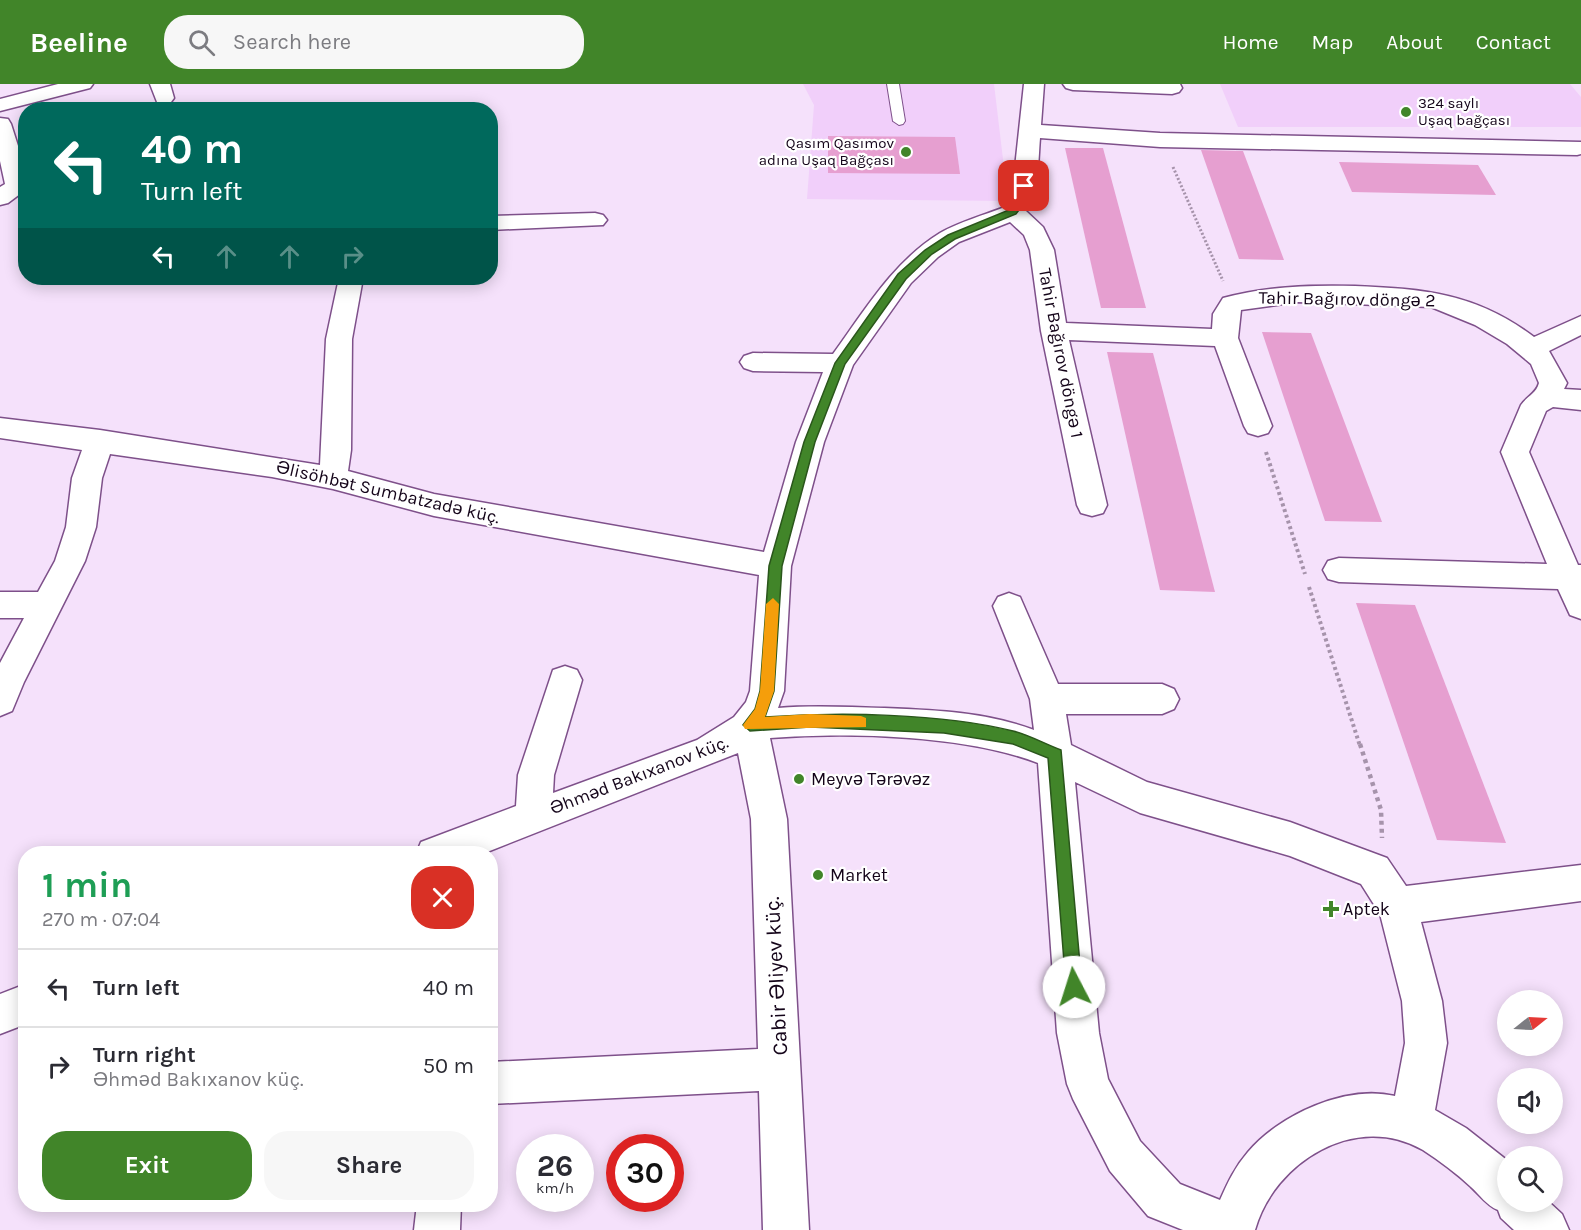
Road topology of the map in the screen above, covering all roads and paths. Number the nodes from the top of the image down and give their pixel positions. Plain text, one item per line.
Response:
1 (82, 84) edge
2 (893, 84) edge
3 (1034, 84) edge
4 (1073, 84) edge
5 (55, 87) edge
6 (1172, 88) dead end
7 (0, 105) edge
8 (899, 121) dead end
9 (0, 124) edge
10 (1030, 131) junction
11 (1160, 140) junction
12 (1577, 148) dead end
13 (0, 198) edge
14 (1013, 212) junction
15 (596, 220) dead end
16 (498, 224) edge
17 (350, 285) edge
18 (1232, 304) junction
19 (1581, 324) edge
20 (1054, 332) junction
21 (1225, 338) junction
22 (1532, 350) junction
23 (753, 362) dead end
24 (840, 363) junction
25 (1548, 397) junction
26 (1581, 400) edge
27 (1258, 426) joint
28 (0, 428) edge
29 (100, 440) junction
30 (333, 478) junction
31 (1092, 505) dead end
32 (775, 566) junction
33 (1339, 570) dead end
34 (1574, 577) edge
35 (0, 605) edge
36 (49, 605) junction
37 (1009, 606) dead end
38 (1581, 606) edge
39 (565, 680) dead end
40 (1047, 699) junction
41 (1162, 699) dead end
42 (0, 701) edge
43 (750, 725) junction
44 (1055, 754) junction
45 (534, 816) junction
46 (455, 846) edge
47 (1374, 871) junction
48 (1581, 883) edge
49 (1397, 906) junction
50 (18, 1007) edge
51 (0, 1014) edge
52 (780, 1069) junction
53 (498, 1083) edge
54 (1411, 1122) junction
55 (1497, 1182) edge
56 (438, 1212) edge
57 (1527, 1212) edge
58 (1232, 1229) edge
59 (437, 1230) edge
60 (786, 1230) edge
61 (1546, 1230) edge

1 - 5 street
2 - 8 lane
3 - 10 street
4 - 6 street
5 - 7 street
9 - 13 street
10 - 11 street
10 - 14 street
11 - 12 street
11 - 18 path
14 - 20 street, Tahir Bağırov döngə 1
14 - 24 street, Əhməd Bakıxanov küç.
15 - 16 street
17 - 30 street
18 - 21 street, Tahir Bağırov döngə 2
18 - 22 street, Tahir Bağırov döngə 2
19 - 22 street
20 - 21 street
20 - 31 street, Tahir Bağırov döngə 1
21 - 27 street
22 - 25 street, Tahir Bağırov döngə 2
23 - 24 street
24 - 32 street, Əhməd Bakıxanov küç.
25 - 26 street
25 - 34 street
27 - 47 path
28 - 29 street, Əlisöhbət Sumbatzadə küç.
29 - 30 street, Əlisöhbət Sumbatzadə küç.
29 - 36 street
30 - 32 street, Əlisöhbət Sumbatzadə küç.
32 - 43 street, Əhməd Bakıxanov küç.
33 - 34 street
34 - 38 street
35 - 36 street
36 - 42 street
37 - 40 street
39 - 45 street
40 - 41 street
40 - 44 street
43 - 44 street
43 - 45 street, Əhməd Bakıxanov küç.
43 - 52 street, Cabir Əliyev küç.
44 - 47 street
44 - 58 street
45 - 46 street, Əhməd Bakıxanov küç.
47 - 49 street
48 - 49 street
49 - 54 street
50 - 51 street
52 - 53 street
52 - 60 street, Cabir Əliyev küç.
54 - 55 street
54 - 58 street
56 - 59 street
57 - 61 street

